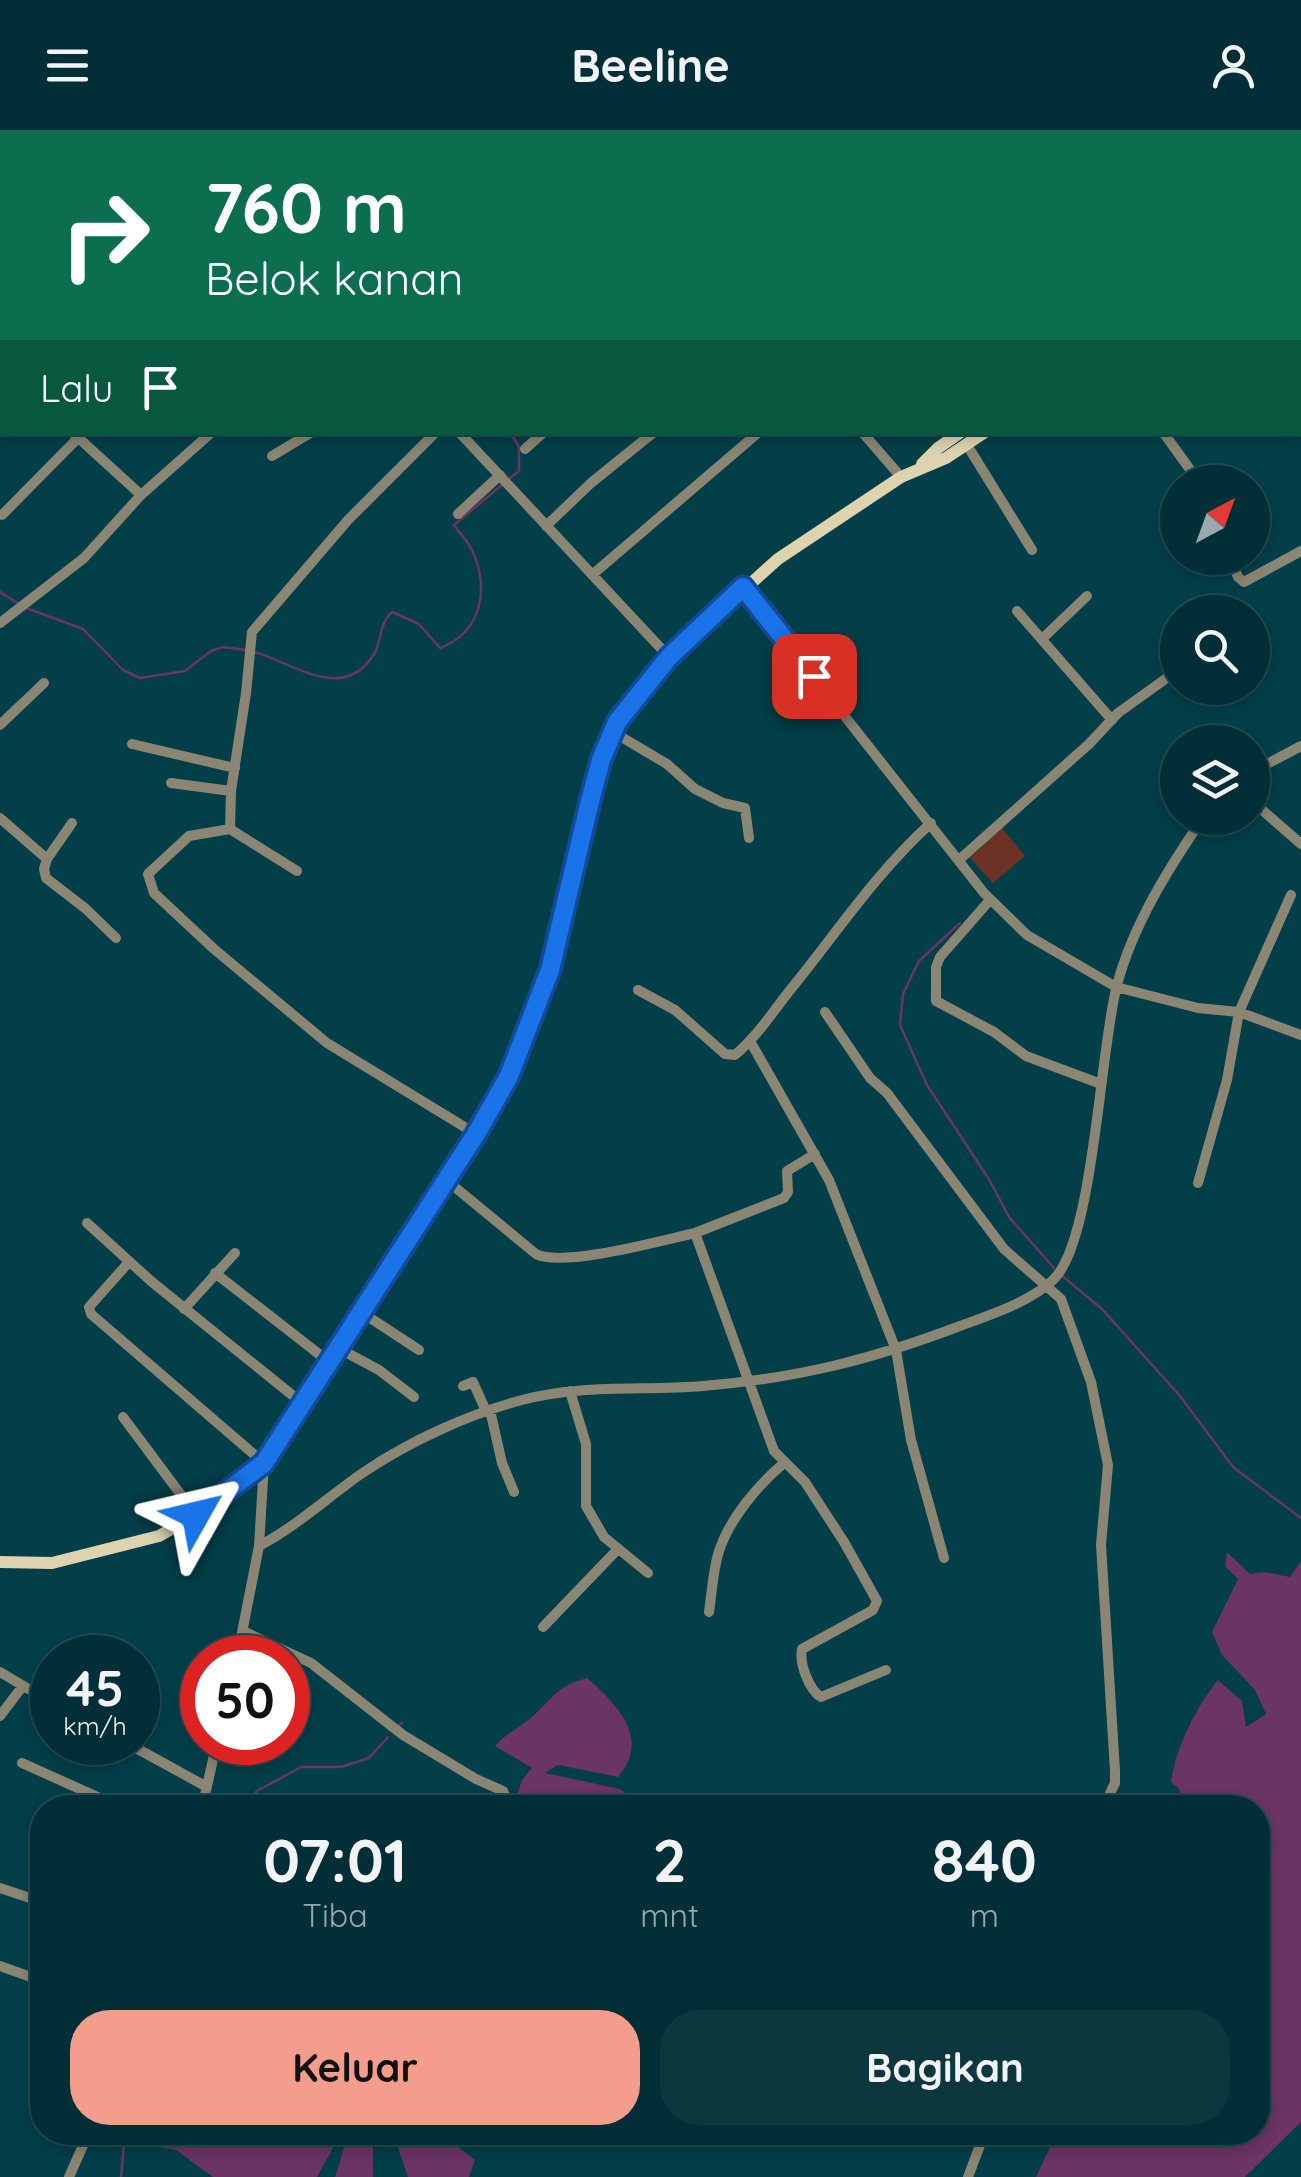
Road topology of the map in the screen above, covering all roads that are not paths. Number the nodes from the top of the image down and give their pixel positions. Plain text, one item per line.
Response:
1 (75, 435) edge
2 (209, 435) edge
3 (307, 435) edge
4 (433, 435) edge
5 (462, 435) edge
6 (540, 435) edge
7 (650, 435) edge
8 (756, 435) edge
9 (865, 435) edge
10 (1165, 435) edge
11 (964, 439) edge
12 (524, 449) dead end
13 (272, 456) dead end
14 (1187, 465) edge
15 (901, 477) junction
16 (504, 479) junction
17 (141, 495) junction
18 (458, 514) dead end
19 (2, 515) edge
20 (546, 526) junction
21 (1032, 550) dead end
22 (1301, 551) edge
23 (1270, 568) edge
24 (592, 576) junction
25 (743, 587) junction
26 (1087, 596) dead end
27 (1017, 611) dead end
28 (0, 623) edge
29 (1042, 639) junction
30 (669, 657) junction
31 (1160, 680) edge
32 (44, 683) dead end
33 (1112, 720) junction
34 (0, 725) edge
35 (613, 732) junction
36 (132, 744) dead end
37 (1301, 746) edge
38 (1270, 762) edge
39 (234, 768) junction
40 (172, 783) dead end
41 (231, 791) junction
42 (1270, 817) edge
43 (0, 818) edge
44 (72, 823) dead end
45 (932, 823) junction
46 (230, 829) junction
47 (1191, 835) edge
48 (749, 838) dead end
49 (1301, 844) edge
50 (48, 858) junction
51 (959, 860) junction
52 (297, 871) dead end
53 (1290, 895) dead end
54 (987, 897) junction
55 (116, 938) dead end
56 (1116, 987) junction
57 (638, 990) dead end
58 (824, 1012) dead end
59 (1239, 1012) junction
60 (1301, 1035) edge
61 (750, 1041) junction
62 (1101, 1084) junction
63 (476, 1134) junction
64 (815, 1154) junction
65 (445, 1180) junction
66 (1198, 1183) dead end
67 (86, 1222) dead end
68 (694, 1234) junction
69 (235, 1253) dead end
70 (129, 1262) junction
71 (214, 1273) junction
72 (1049, 1283) junction
73 (184, 1309) junction
74 (361, 1312) junction
75 (338, 1348) junction
76 (419, 1350) dead end
77 (896, 1350) junction
78 (329, 1362) junction
79 (750, 1382) junction
80 (463, 1386) dead end
81 (570, 1391) junction
82 (414, 1397) dead end
83 (302, 1403) junction
84 (488, 1411) junction
85 (123, 1417) dead end
86 (264, 1463) junction
87 (784, 1463) junction
88 (514, 1492) dead end
89 (196, 1515) junction
90 (259, 1546) junction
91 (617, 1550) junction
92 (944, 1558) dead end
93 (0, 1562) edge
94 (648, 1572) dead end
95 (708, 1612) dead end
96 (543, 1627) dead end
97 (243, 1631) junction
98 (242, 1635) edge
99 (886, 1670) dead end
100 (0, 1672) edge
101 (22, 1687) junction
102 (30, 1692) edge
103 (0, 1716) edge
104 (160, 1761) edge
105 (22, 1763) dead end
106 (212, 1765) edge
107 (207, 1786) junction
108 (93, 1795) edge
109 (205, 1795) edge
110 (505, 1795) edge
111 (1109, 1795) edge
112 (0, 1888) edge
113 (30, 1898) edge
114 (0, 1966) edge
115 (30, 1977) edge
116 (83, 2145) edge
117 (981, 2145) edge
118 (70, 2177) edge
119 (968, 2177) edge

1 - 17 street
1 - 19 street
2 - 17 street
3 - 13 street
4 - 39 street
5 - 16 street
6 - 12 street
7 - 20 street
8 - 24 street
9 - 15 street
10 - 14 street
11 - 15 main road
11 - 21 street
15 - 25 main road
16 - 18 street
16 - 20 street
17 - 28 street
20 - 24 street
22 - 23 street
24 - 30 street
25 - 30 main road
25 - 45 street
26 - 29 street
27 - 29 street
29 - 33 street
30 - 35 main road
31 - 33 street
32 - 34 street
33 - 51 street
35 - 48 street
35 - 63 main road
36 - 39 street
37 - 38 street
39 - 41 street
40 - 41 street
41 - 46 street
42 - 49 street
43 - 50 street
44 - 50 street
45 - 51 street
45 - 61 street
46 - 52 street
46 - 63 street
47 - 56 street
50 - 55 street
51 - 54 street
53 - 59 street
54 - 56 street
54 - 62 street
56 - 59 street
56 - 62 street
57 - 61 street
58 - 72 street
59 - 60 street
59 - 66 street
61 - 64 street
62 - 72 street
63 - 65 main road
64 - 68 street
64 - 77 street
65 - 68 street
65 - 74 main road
67 - 70 street
68 - 79 street
69 - 71 street
70 - 73 street
70 - 86 street
71 - 73 street
71 - 78 street
72 - 77 street
72 - 111 street
73 - 83 street
74 - 75 main road
74 - 76 street
75 - 78 main road
75 - 82 street
77 - 79 street
77 - 92 street
78 - 83 main road
79 - 81 street
79 - 87 street
80 - 84 street
81 - 84 street
81 - 91 street
83 - 86 main road
84 - 88 street
84 - 90 street
85 - 89 street
86 - 89 main road
86 - 90 street
87 - 95 street
87 - 99 street
89 - 93 main road
90 - 97 street
91 - 94 street
91 - 96 street
97 - 98 street
97 - 110 street
100 - 101 street
101 - 102 street
101 - 103 street
104 - 107 street
105 - 108 street
106 - 107 street
107 - 109 street
112 - 113 street
114 - 115 street
116 - 118 street
117 - 119 street

